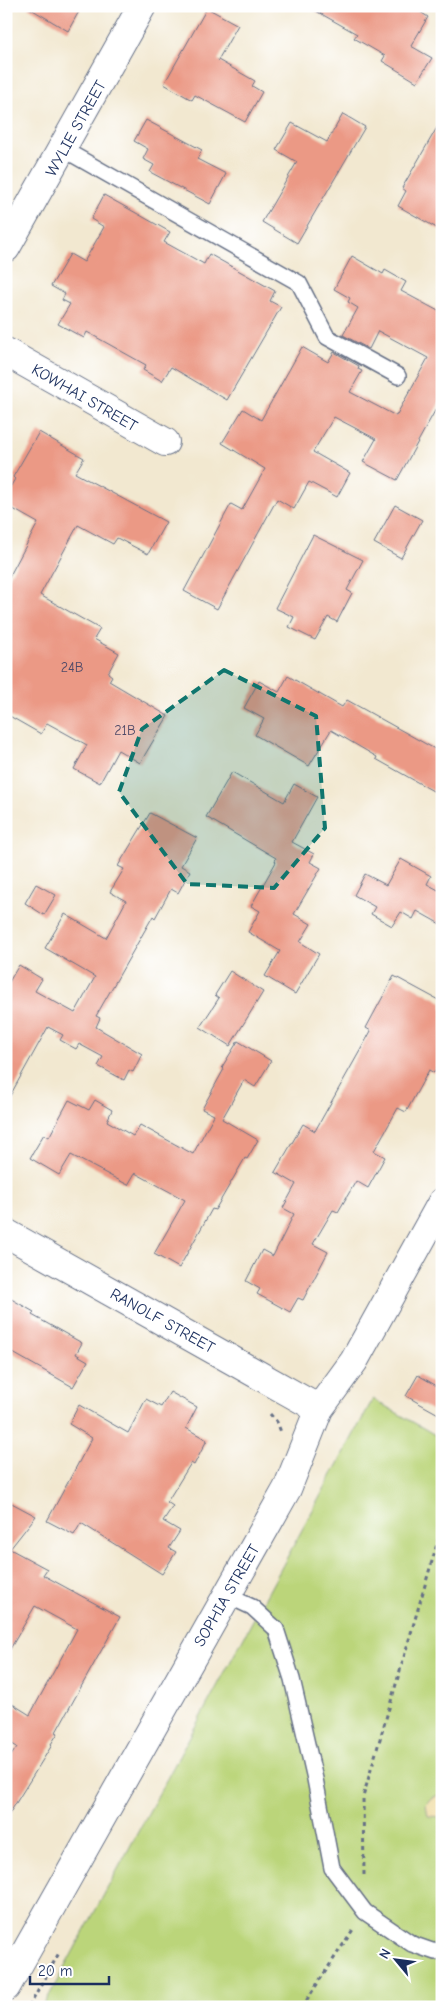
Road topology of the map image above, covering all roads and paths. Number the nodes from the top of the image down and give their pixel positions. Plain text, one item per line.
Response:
1 (142, 6) edge
2 (63, 149) junction
3 (6, 248) edge
4 (6, 352) edge
5 (398, 376) dead end
6 (165, 442) dead end
7 (442, 1202) edge
8 (6, 1233) edge
9 (319, 1409) junction
10 (266, 1410) dead end
11 (281, 1432) dead end
12 (442, 1527) edge
13 (226, 1595) junction
14 (365, 1912) junction
15 (440, 1952) edge
16 (6, 1987) edge
17 (302, 2007) edge

1 - 2 street, WYLIE STREET
2 - 3 street, WYLIE STREET
2 - 5 lane
4 - 6 street, KOWHAI STREET
7 - 9 street, SOPHIA STREET
8 - 9 street, RANOLF STREET
9 - 13 street, SOPHIA STREET
10 - 11 path
12 - 14 path
13 - 14 lane
13 - 16 street, SOPHIA STREET
14 - 15 lane
14 - 17 path

